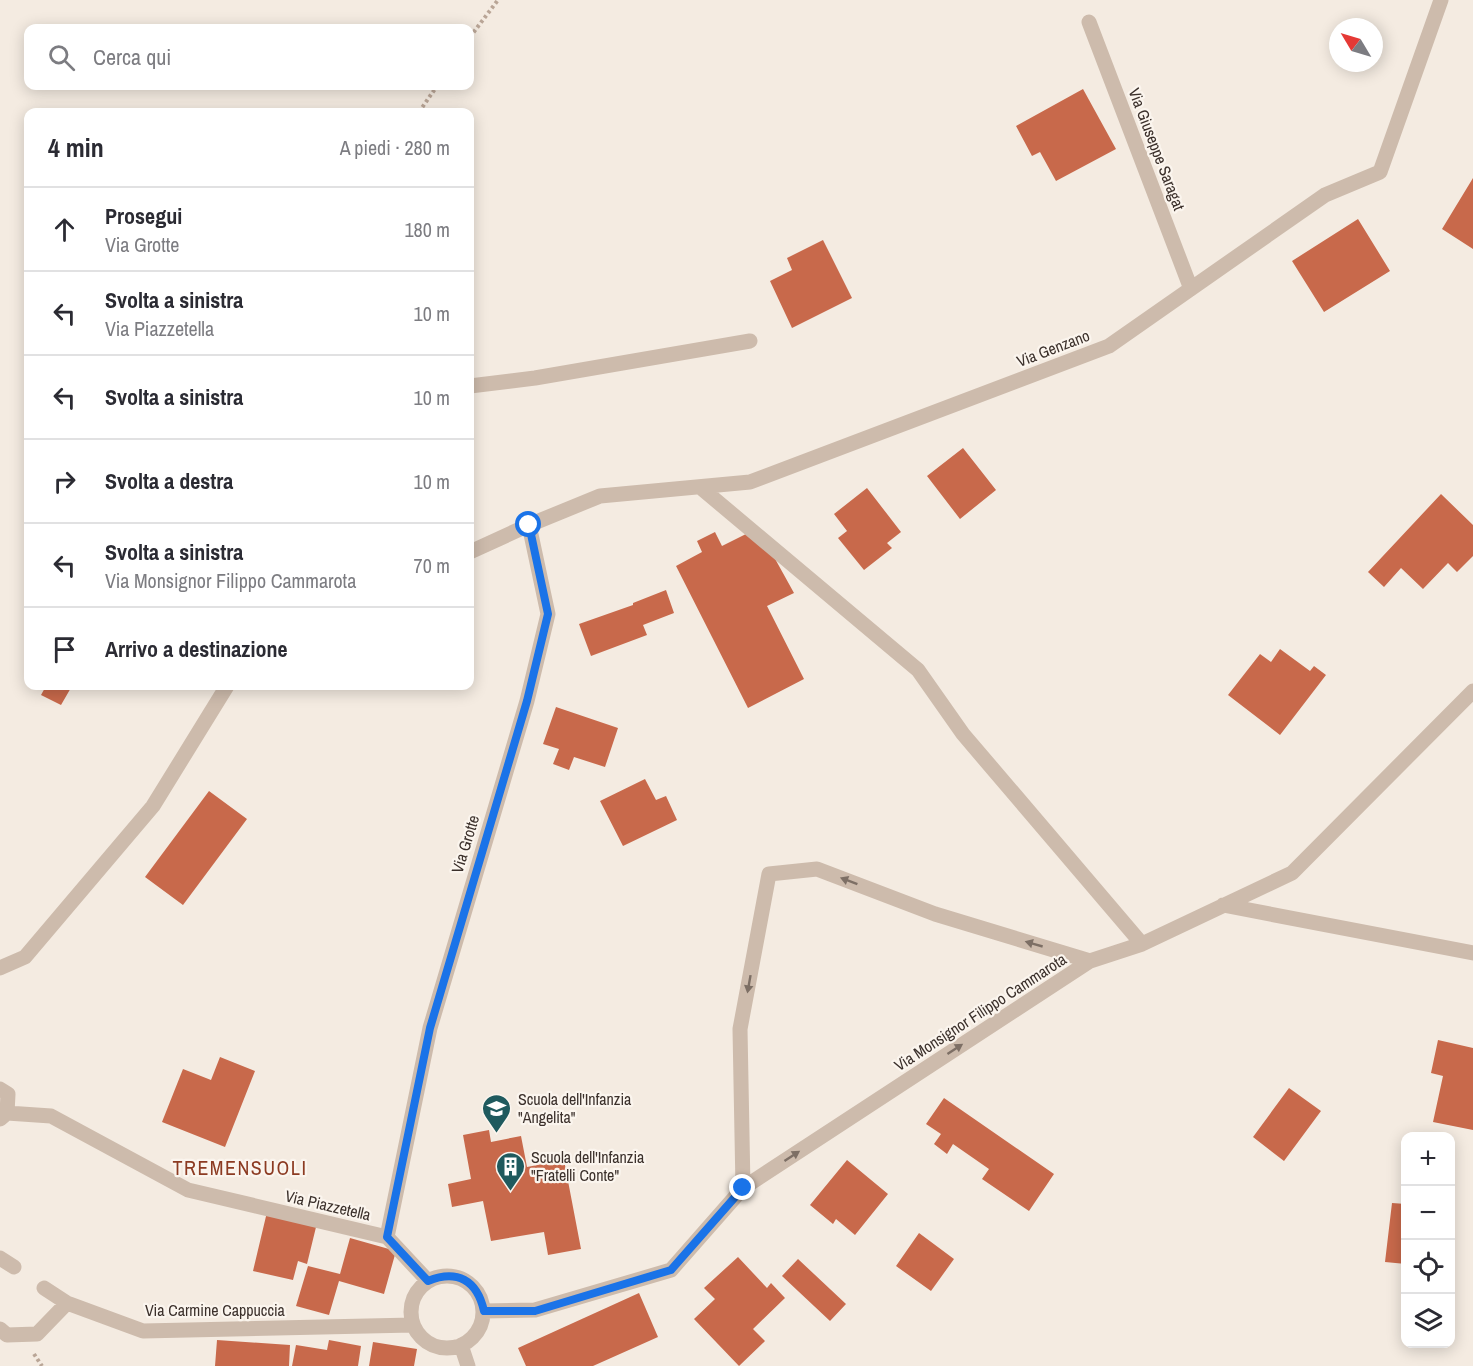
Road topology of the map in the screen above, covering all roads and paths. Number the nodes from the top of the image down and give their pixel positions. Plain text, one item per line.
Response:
1 (498, 0) edge
2 (1441, 0) edge
3 (1089, 22) dead end
4 (474, 32) edge
5 (434, 90) edge
6 (422, 108) edge
7 (1191, 289) junction
8 (750, 341) dead end
9 (474, 386) edge
10 (700, 487) junction
11 (529, 525) junction
12 (474, 550) edge
13 (225, 690) edge
14 (1473, 691) edge
15 (1223, 905) junction
16 (1142, 944) junction
17 (1473, 953) edge
18 (1090, 961) junction
19 (0, 968) edge
20 (0, 1089) edge
21 (3, 1116) edge
22 (743, 1188) junction
23 (387, 1237) junction
24 (0, 1258) edge
25 (14, 1268) dead end
26 (428, 1281) junction
27 (44, 1288) dead end
28 (67, 1304) junction
29 (484, 1311) junction
30 (413, 1325) junction
31 (0, 1329) edge
32 (461, 1346) junction
33 (468, 1366) edge

1 - 4 path
2 - 7 street, Via Genzano
3 - 7 street, Via Giuseppe Saragat
5 - 6 path
7 - 10 street, Via Genzano
8 - 9 street
10 - 11 street, Via Genzano
10 - 16 street
11 - 12 street
11 - 23 street, Via Grotte
13 - 19 street
14 - 15 street, Via Monsignor Filippo Cammarota
15 - 16 street, Via Monsignor Filippo Cammarota
15 - 17 street
16 - 18 street, Via Monsignor Filippo Cammarota
22 -> 18 street, Via Monsignor Filippo Cammarota
18 -> 22 street
20 - 21 street, Via Piazzetella
21 - 23 street, Via Piazzetella
22 - 29 street, Via Monsignor Filippo Cammarota
23 - 26 street, Via Piazzetella
24 - 25 street
26 - 29 street
26 - 30 street
27 - 28 street, Via Carmine Cappuccia
28 - 30 street, Via Carmine Cappuccia
28 - 31 street
29 - 32 street
30 - 32 street
32 - 33 street

